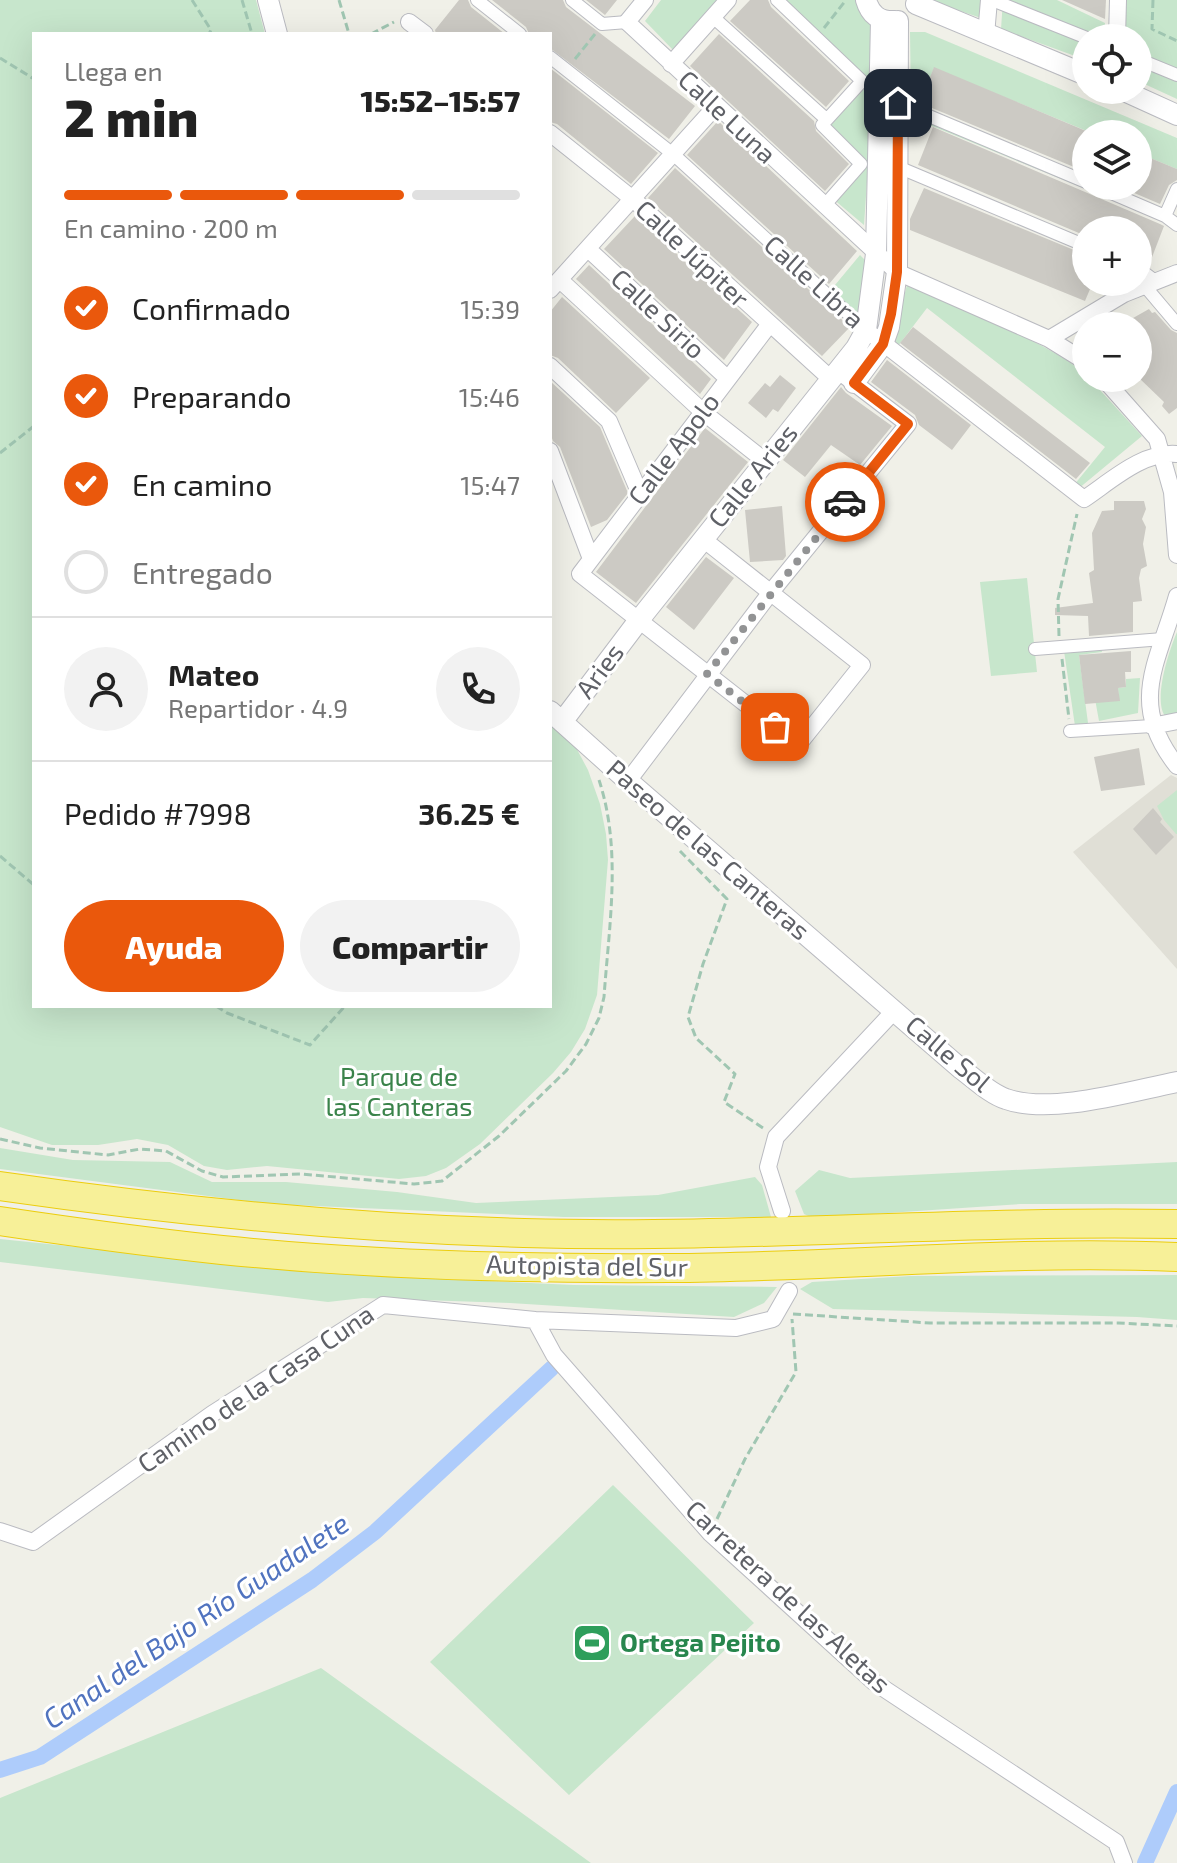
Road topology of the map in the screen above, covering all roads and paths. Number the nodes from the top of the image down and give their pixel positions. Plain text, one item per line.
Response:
1 (192, 0) edge
2 (242, 0) edge
3 (268, 0) edge
4 (339, 0) edge
5 (477, 0) edge
6 (572, 0) edge
7 (645, 0) edge
8 (728, 0) edge
9 (777, 0) edge
10 (846, 0) edge
11 (866, 0) edge
12 (990, 0) edge
13 (1118, 0) edge
14 (1153, 0) edge
15 (916, 2) edge
16 (713, 17) junction
17 (890, 21) junction
18 (409, 22) joint
19 (627, 22) junction
20 (602, 24) junction
21 (1117, 24) edge
22 (210, 32) edge
23 (251, 32) edge
24 (276, 32) edge
25 (348, 32) edge
26 (375, 32) edge
27 (422, 32) edge
28 (517, 32) edge
29 (1072, 32) edge
30 (986, 35) junction
31 (817, 38) junction
32 (1177, 41) edge
33 (0, 58) edge
34 (552, 59) edge
35 (671, 64) junction
36 (1152, 65) edge
37 (1072, 69) edge
38 (566, 70) junction
39 (1177, 75) edge
40 (32, 78) edge
41 (898, 103) junction
42 (1152, 104) edge
43 (716, 106) junction
44 (1177, 115) edge
45 (826, 119) junction
46 (552, 135) edge
47 (673, 154) junction
48 (898, 167) junction
49 (1072, 176) edge
50 (1177, 189) edge
51 (634, 200) junction
52 (1128, 200) edge
53 (824, 206) junction
54 (1165, 216) junction
55 (1177, 225) edge
56 (1072, 240) edge
57 (588, 249) junction
58 (876, 254) junction
59 (897, 272) junction
60 (1177, 273) edge
61 (1152, 282) edge
62 (555, 285) edge
63 (1152, 287) edge
64 (1121, 296) edge
65 (1177, 324) edge
66 (769, 325) junction
67 (866, 330) junction
68 (1049, 339) junction
69 (883, 344) junction
70 (1072, 353) edge
71 (552, 368) edge
72 (727, 378) junction
73 (841, 378) junction
74 (1115, 392) edge
75 (703, 412) junction
76 (32, 428) edge
77 (0, 453) edge
78 (1170, 454) edge
79 (552, 456) edge
80 (765, 461) junction
81 (640, 494) junction
82 (1084, 499) junction
83 (703, 539) junction
84 (1177, 555) edge
85 (591, 559) junction
86 (771, 592) junction
87 (1177, 596) edge
88 (639, 620) junction
89 (1163, 639) junction
90 (1060, 647) junction
91 (1035, 649) dead end
92 (707, 674) junction
93 (556, 716) edge
94 (1177, 721) edge
95 (1152, 726) junction
96 (1070, 731) joint
97 (603, 760) junction
98 (1177, 766) edge
99 (628, 781) junction
100 (678, 848) dead end
101 (0, 856) edge
102 (32, 883) edge
103 (868, 988) joint
104 (219, 1008) edge
105 (343, 1008) edge
106 (895, 1010) junction
107 (1177, 1082) edge
108 (776, 1137) junction
109 (0, 1139) edge
110 (0, 1186) edge
111 (782, 1211) dead end
112 (0, 1221) edge
113 (1177, 1224) edge
114 (1177, 1257) edge
115 (789, 1291) joint
116 (792, 1314) junction
117 (535, 1320) junction
118 (1177, 1326) edge
119 (0, 1531) edge
120 (710, 1533) junction
121 (1124, 1863) edge

1 - 22 path
2 - 23 path
3 - 24 street
4 - 25 path
5 - 28 street
6 - 20 street
7 - 19 street
8 - 16 street
9 - 31 street
10 - 31 path
11 - 17 street
12 - 29 street
12 - 30 street
13 - 21 street
14 - 32 path
15 - 17 street
15 - 30 street
16 - 35 street
16 - 45 street
17 - 41 street, Calle Aries
17 - 58 street
18 - 26 path
18 - 27 street
19 - 20 street
19 - 35 street, Calle Luna
20 - 38 path
30 - 37 street
31 - 45 street
33 - 40 path
34 - 38 street, Calle Libra
35 - 43 street, Calle Luna
36 - 39 street
38 - 47 street, Calle Libra
41 - 48 street, Calle Aries
41 - 49 street
42 - 44 street
43 - 47 street
43 - 53 street, Calle Luna
45 - 53 street
46 - 51 street, Calle Júpiter
47 - 51 street
47 - 67 street, Calle Libra
48 - 56 street
48 - 59 street, Calle Aries
50 - 54 street
51 - 57 street
51 - 66 street, Calle Júpiter
52 - 54 street
53 - 58 street, Calle Luna
54 - 55 street
57 - 62 street
57 - 72 street, Calle Sirio
58 - 59 street, Calle Luna
58 - 67 street
59 - 68 street
59 - 69 street, Calle Aries
60 - 61 street
62 - 75 street
63 - 65 street
64 - 68 street
66 - 72 street, Calle Apolo
66 - 73 street, Calle Júpiter
67 - 69 street, Calle Libra
67 - 73 street, Calle Aries
68 - 70 street
69 - 73 street, Calle Aries
69 - 82 street, Calle Libra
71 - 81 street
72 - 75 street, Calle Apolo
73 - 80 street, Calle Aries
73 - 86 street, Calle Júpiter
74 - 78 street
75 - 80 street
75 - 81 street, Calle Apolo
76 - 77 path
78 - 82 street
78 - 84 street
79 - 85 street
80 - 83 street, Calle Aries
81 - 85 street, Calle Apolo
82 - 90 path
83 - 86 street
83 - 88 street, Calle Aries
85 - 88 street, Calle Apolo
86 - 92 street
86 - 92 street
87 - 89 street
88 - 92 street
88 - 93 street, Aries
89 - 90 street
89 - 95 street
90 - 91 street
90 - 96 path
92 - 99 street
93 - 97 street, Paseo de las Canteras
94 - 95 street
95 - 96 street
95 - 98 street
97 - 99 street, Paseo de las Canteras
97 - 109 path
99 - 103 street, Paseo de las Canteras
100 - 108 path
101 - 102 path
103 - 106 street, Calle Sol
104 - 105 path
106 - 107 street, Calle Sol
106 - 108 street
108 - 111 street
110 - 113 highway, Autopista del Sur
112 - 114 highway, Autopista del Sur
115 - 116 path
115 - 117 street, Camino de la Casa Cuna
116 - 118 path
116 - 120 path
117 - 119 street, Camino de la Casa Cuna
117 - 120 street, Carretera de las Aletas
120 - 121 street, Carretera de las Aletas

